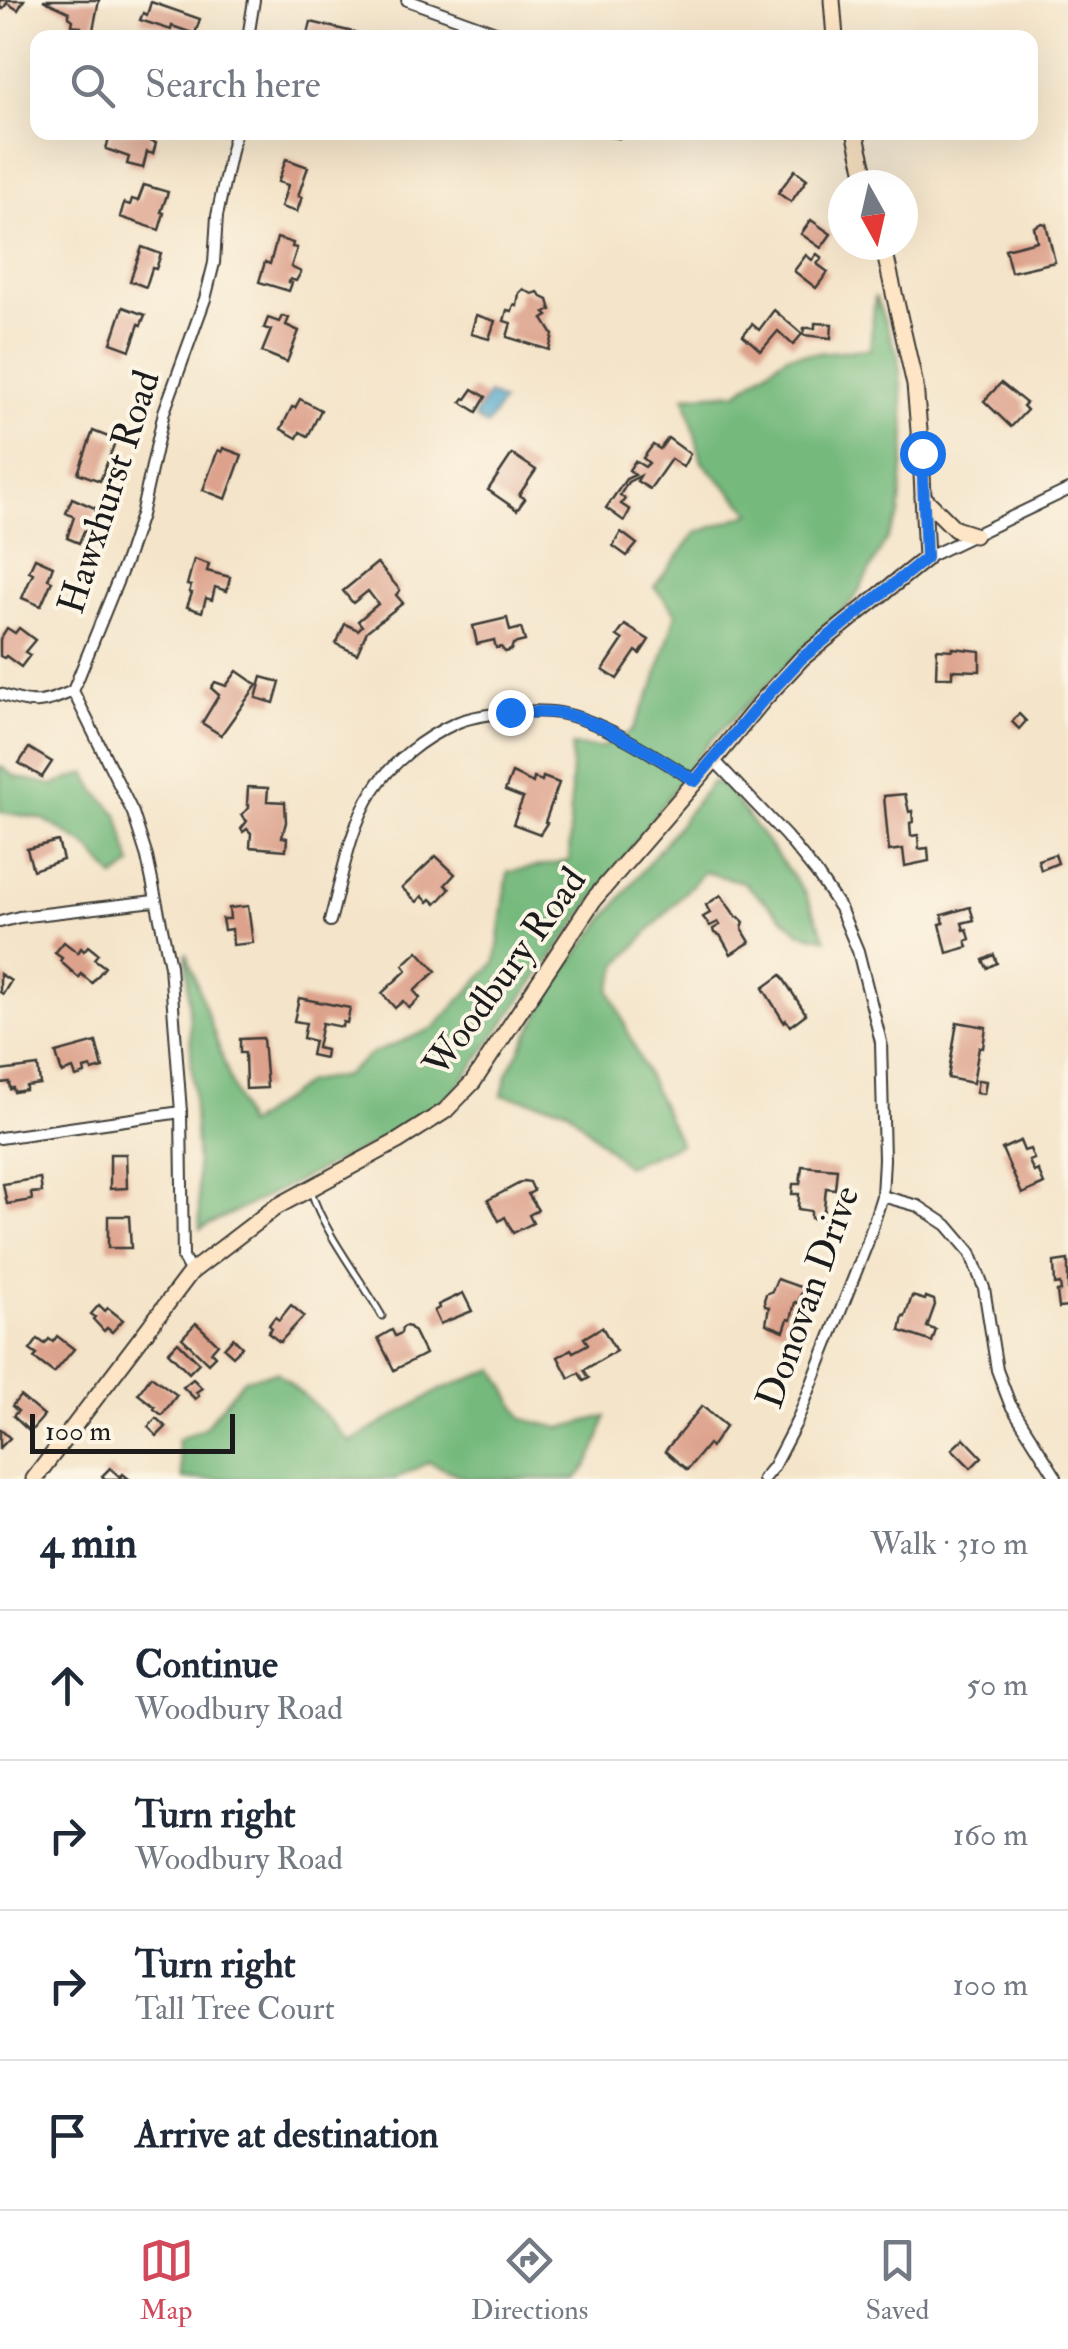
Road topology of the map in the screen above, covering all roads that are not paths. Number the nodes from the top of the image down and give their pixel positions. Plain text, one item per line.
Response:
1 (254, 0) edge
2 (408, 0) edge
3 (832, 0) edge
4 (249, 30) edge
5 (490, 30) edge
6 (834, 30) edge
7 (233, 140) edge
8 (857, 140) edge
9 (864, 170) edge
10 (886, 260) edge
11 (1068, 490) edge
12 (923, 497) junction
13 (974, 535) junction
14 (926, 558) junction
15 (73, 691) junction
16 (0, 694) edge
17 (714, 760) junction
18 (695, 781) junction
19 (154, 901) junction
20 (0, 922) edge
21 (330, 922) dead end
22 (181, 1112) junction
23 (0, 1138) edge
24 (310, 1188) junction
25 (882, 1196) junction
26 (190, 1272) junction
27 (382, 1316) dead end
28 (1056, 1477) edge
29 (34, 1479) edge
30 (763, 1479) edge

1 - 4 street
2 - 5 street
3 - 6 main road
7 - 15 street, Hawxhurst Road
8 - 9 main road
10 - 12 main road
11 - 13 street
12 - 13 main road
12 - 14 main road
13 - 14 street
14 - 17 main road, Woodbury Road
15 - 16 street
15 - 19 street
17 - 18 main road, Woodbury Road
17 - 25 street, Donovan Drive
18 - 21 street
18 - 24 main road, Woodbury Road
19 - 20 street
19 - 22 street
22 - 23 street
22 - 26 street
24 - 26 main road, Woodbury Road
24 - 27 lane
25 - 28 street
25 - 30 street, Donovan Drive
26 - 29 main road, Woodbury Road

